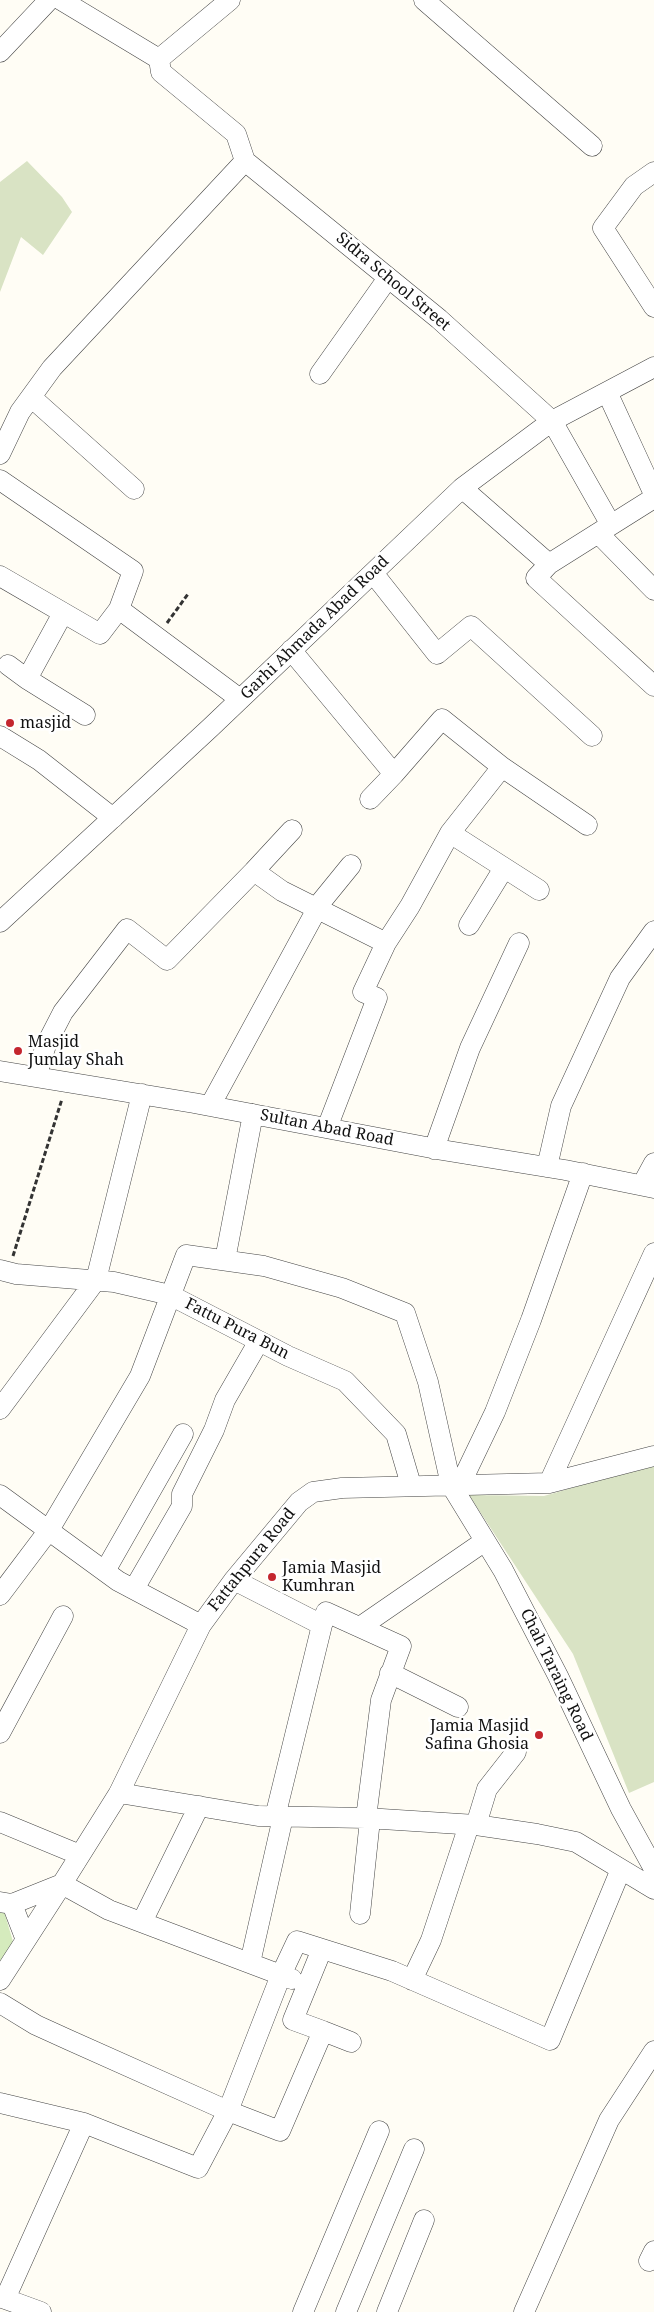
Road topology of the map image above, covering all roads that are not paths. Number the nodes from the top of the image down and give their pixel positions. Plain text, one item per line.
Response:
1 (49, 0) edge
2 (61, 0) edge
3 (230, 0) edge
4 (424, 0) edge
5 (0, 52) edge
6 (159, 59) junction
7 (592, 146) dead end
8 (245, 161) junction
9 (654, 172) edge
10 (388, 278) junction
11 (654, 308) edge
12 (654, 367) edge
13 (320, 374) dead end
14 (607, 392) junction
15 (31, 397) junction
16 (552, 421) junction
17 (0, 454) edge
18 (0, 480) edge
19 (462, 488) junction
20 (134, 489) dead end
21 (654, 496) edge
22 (605, 529) junction
23 (549, 564) junction
24 (372, 573) junction
25 (0, 576) edge
26 (654, 590) edge
27 (119, 609) junction
28 (63, 613) junction
29 (291, 650) junction
30 (8, 665) dead end
31 (27, 679) junction
32 (654, 686) edge
33 (240, 699) junction
34 (85, 715) dead end
35 (0, 736) edge
36 (592, 736) dead end
37 (502, 766) junction
38 (394, 774) junction
39 (370, 799) dead end
40 (113, 818) junction
41 (587, 825) dead end
42 (292, 830) dead end
43 (450, 833) junction
44 (350, 865) dead end
45 (504, 868) junction
46 (254, 870) junction
47 (539, 890) dead end
48 (316, 908) junction
49 (0, 922) edge
50 (469, 926) dead end
51 (654, 931) edge
52 (386, 943) junction
53 (518, 944) dead end
54 (0, 1071) edge
55 (36, 1077) junction
56 (142, 1094) junction
57 (210, 1106) junction
58 (253, 1114) junction
59 (327, 1128) junction
60 (434, 1149) junction
61 (654, 1163) edge
62 (547, 1167) junction
63 (583, 1173) junction
64 (648, 1186) edge
65 (654, 1253) edge
66 (225, 1260) junction
67 (4, 1271) edge
68 (96, 1280) junction
69 (170, 1295) junction
70 (259, 1341) junction
71 (3, 1399) edge
72 (183, 1434) dead end
73 (654, 1456) edge
74 (549, 1483) junction
75 (456, 1485) junction
76 (411, 1486) junction
77 (0, 1495) edge
78 (49, 1530) junction
79 (485, 1541) junction
80 (105, 1571) junction
81 (234, 1580) junction
82 (134, 1589) junction
83 (0, 1595) edge
84 (63, 1616) dead end
85 (202, 1625) junction
86 (322, 1625) junction
87 (360, 1627) junction
88 (390, 1674) junction
89 (458, 1707) dead end
90 (0, 1733) edge
91 (516, 1752) dead end
92 (119, 1793) junction
93 (199, 1806) junction
94 (279, 1817) junction
95 (366, 1818) junction
96 (0, 1822) edge
97 (473, 1825) junction
98 (80, 1855) junction
99 (621, 1869) junction
100 (654, 1869) edge
101 (62, 1884) junction
102 (654, 1889) edge
103 (6, 1903) edge
104 (360, 1914) dead end
105 (142, 1922) junction
106 (26, 1940) junction
107 (322, 1949) junction
108 (250, 1963) junction
109 (280, 1975) junction
110 (0, 1980) edge
111 (412, 1980) junction
112 (307, 1984) junction
113 (0, 2003) edge
114 (323, 2031) junction
115 (350, 2042) dead end
116 (654, 2051) edge
117 (0, 2103) edge
118 (228, 2111) junction
119 (84, 2123) junction
120 (378, 2131) dead end
121 (414, 2149) dead end
122 (424, 2220) dead end
123 (2, 2298) edge
124 (40, 2312) edge
125 (303, 2312) edge
126 (346, 2312) edge
127 (387, 2312) edge
128 (524, 2312) edge

1 - 5 street
2 - 6 street
3 - 6 street
4 - 7 street
6 - 8 street
8 - 10 street, Sidra School Street
8 - 15 street
9 - 11 street
10 - 13 street
10 - 16 street, Sidra School Street
12 - 14 street, Garhi Ahmada Abad Road
14 - 16 street, Garhi Ahmada Abad Road
14 - 21 street
15 - 17 street
15 - 20 street
16 - 19 street, Garhi Ahmada Abad Road
16 - 22 street, Sidra School Street
18 - 27 street
19 - 23 street
19 - 24 street, Garhi Ahmada Abad Road
21 - 22 street
22 - 23 street
22 - 26 street, Sidra School Street
23 - 32 street
24 - 29 street, Garhi Ahmada Abad Road
24 - 36 street
25 - 28 street
27 - 28 street
27 - 33 street
28 - 31 street
29 - 33 street, Garhi Ahmada Abad Road
29 - 38 street
30 - 31 street
31 - 34 street
33 - 40 street, Garhi Ahmada Abad Road
35 - 40 street
37 - 38 street
37 - 41 street
37 - 43 street
38 - 39 street
40 - 49 street, Garhi Ahmada Abad Road
42 - 46 street
43 - 45 street
43 - 52 street
44 - 48 street
45 - 47 street
45 - 50 street
46 - 48 street
46 - 55 street
48 - 52 street
48 - 57 street
51 - 62 street
52 - 59 street
53 - 60 street
54 - 55 street, Sultan Abad Road
55 - 56 street, Sultan Abad Road
56 - 57 street, Sultan Abad Road
56 - 68 street
57 - 58 street, Sultan Abad Road
58 - 59 street, Sultan Abad Road
58 - 66 street
59 - 60 street, Sultan Abad Road
60 - 62 street, Sultan Abad Road
61 - 64 street
62 - 63 street, Sultan Abad Road
63 - 64 street, Sultan Abad Road
63 - 75 street
65 - 74 street
66 - 69 street, Chah Taraing Road
66 - 75 street, Chah Taraing Road
67 - 68 street, Fattu Pura Bun
68 - 69 street, Fattu Pura Bun
68 - 71 street
69 - 70 street, Fattu Pura Bun
69 - 78 street
70 - 76 street, Fattu Pura Bun
70 - 82 street
72 - 80 street
73 - 74 street, Fattahpura Road
74 - 75 street, Fattahpura Road
75 - 76 street, Fattahpura Road
75 - 79 street, Chah Taraing Road
76 - 81 street, Fattahpura Road
77 - 78 street
78 - 80 street
78 - 83 street
79 - 87 street
79 - 100 street, Chah Taraing Road
80 - 82 street
81 - 85 street, Fattahpura Road
81 - 86 street
82 - 85 street
84 - 90 street
85 - 92 street, Fattahpura Road
86 - 87 street
86 - 94 street
87 - 88 street
88 - 89 street
88 - 95 street
91 - 97 street
92 - 93 street
92 - 98 street, Fattahpura Road
93 - 94 street
93 - 105 street
94 - 95 street
94 - 108 street
95 - 97 street
95 - 104 street
96 - 98 street
97 - 99 street
97 - 111 street
98 - 101 street, Fattahpura Road
99 - 102 street
99 - 111 street
101 - 103 street
101 - 105 street
101 - 106 street, Fattahpura Road
103 - 106 street
105 - 108 street
106 - 110 street, Fattahpura Road
107 - 109 street
107 - 111 street
107 - 112 street
108 - 109 street
109 - 112 street
109 - 118 street
112 - 114 street
113 - 118 street
114 - 115 street
114 - 118 street
116 - 128 street
117 - 119 street
118 - 119 street
119 - 123 street
120 - 125 street
121 - 126 street
122 - 127 street
123 - 124 street

